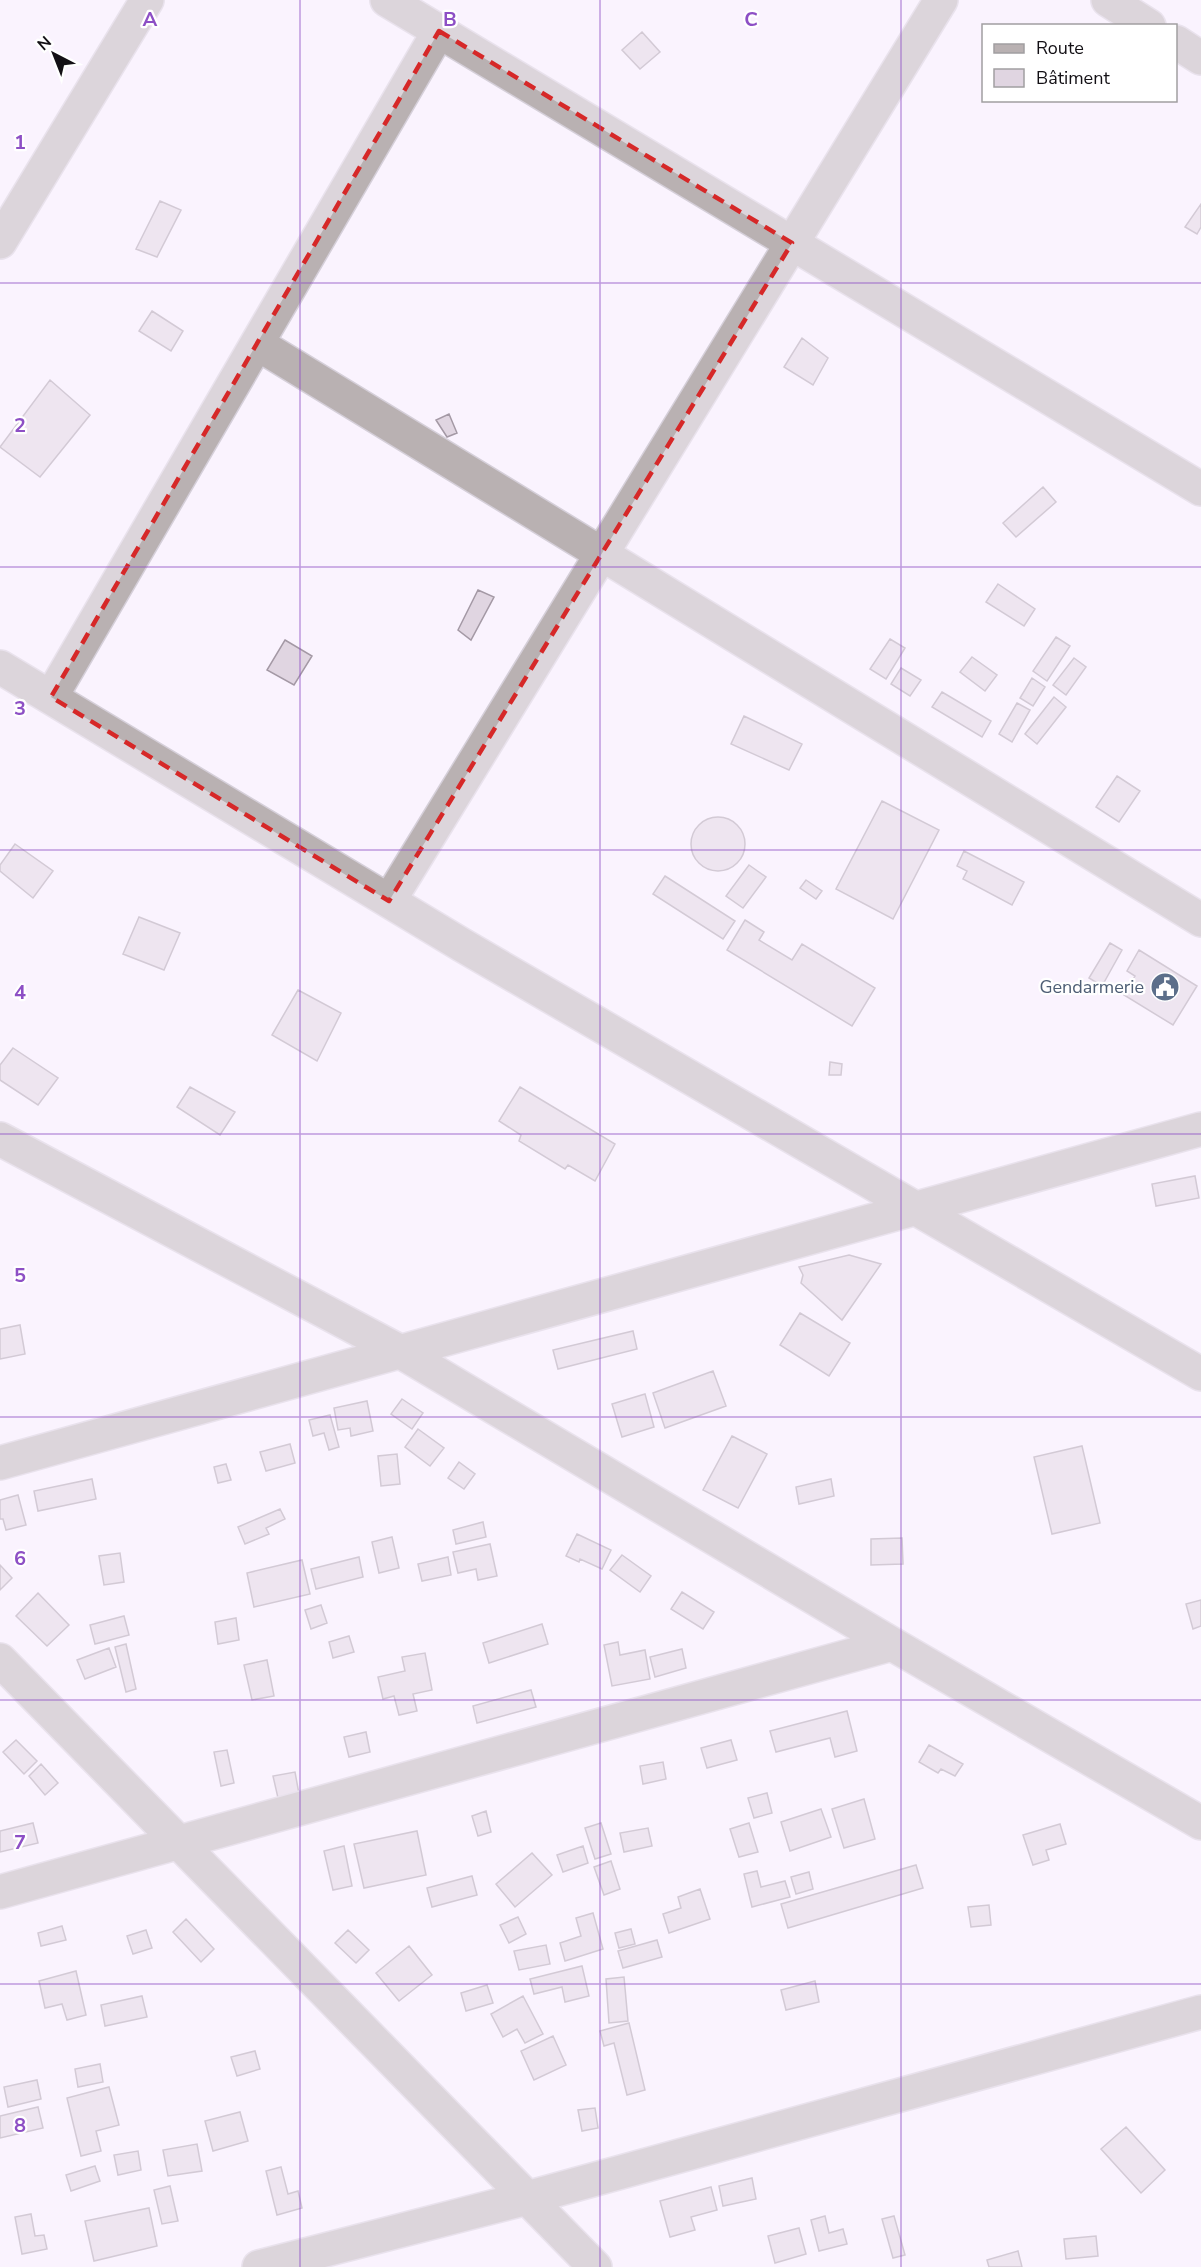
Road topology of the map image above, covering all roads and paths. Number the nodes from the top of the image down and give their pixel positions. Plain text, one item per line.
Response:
1 (147, 0) edge
2 (387, 0) edge
3 (941, 0) edge
4 (1108, 0) edge
5 (1146, 24) edge
6 (440, 31) junction
7 (1177, 43) edge
8 (1201, 58) edge
9 (0, 242) edge
10 (792, 243) junction
11 (258, 344) junction
12 (1201, 489) edge
13 (601, 554) junction
14 (0, 667) edge
15 (51, 697) junction
16 (389, 901) junction
17 (1201, 920) edge
18 (1201, 1129) edge
19 (0, 1139) edge
20 (917, 1209) junction
21 (401, 1352) junction
22 (1201, 1374) edge
23 (0, 1463) edge
24 (892, 1644) junction
25 (0, 1660) edge
26 (1201, 1823) edge
27 (179, 1843) junction
28 (0, 1892) edge
29 (1201, 2012) edge
30 (527, 2198) junction
31 (259, 2267) edge
32 (595, 2267) edge

1 - 9 street
2 - 6 street
3 - 10 street
4 - 5 street
6 - 10 street
6 - 11 street
7 - 8 street
10 - 12 street
10 - 13 street
11 - 13 street
11 - 15 street
13 - 16 street
13 - 17 street
14 - 15 street
15 - 16 street
16 - 20 street
18 - 20 street
19 - 21 street
20 - 21 street
20 - 22 street
21 - 23 street
21 - 24 street
24 - 26 street
24 - 27 street
25 - 27 street
27 - 28 street
27 - 30 street
29 - 30 street
30 - 31 street
30 - 32 street

